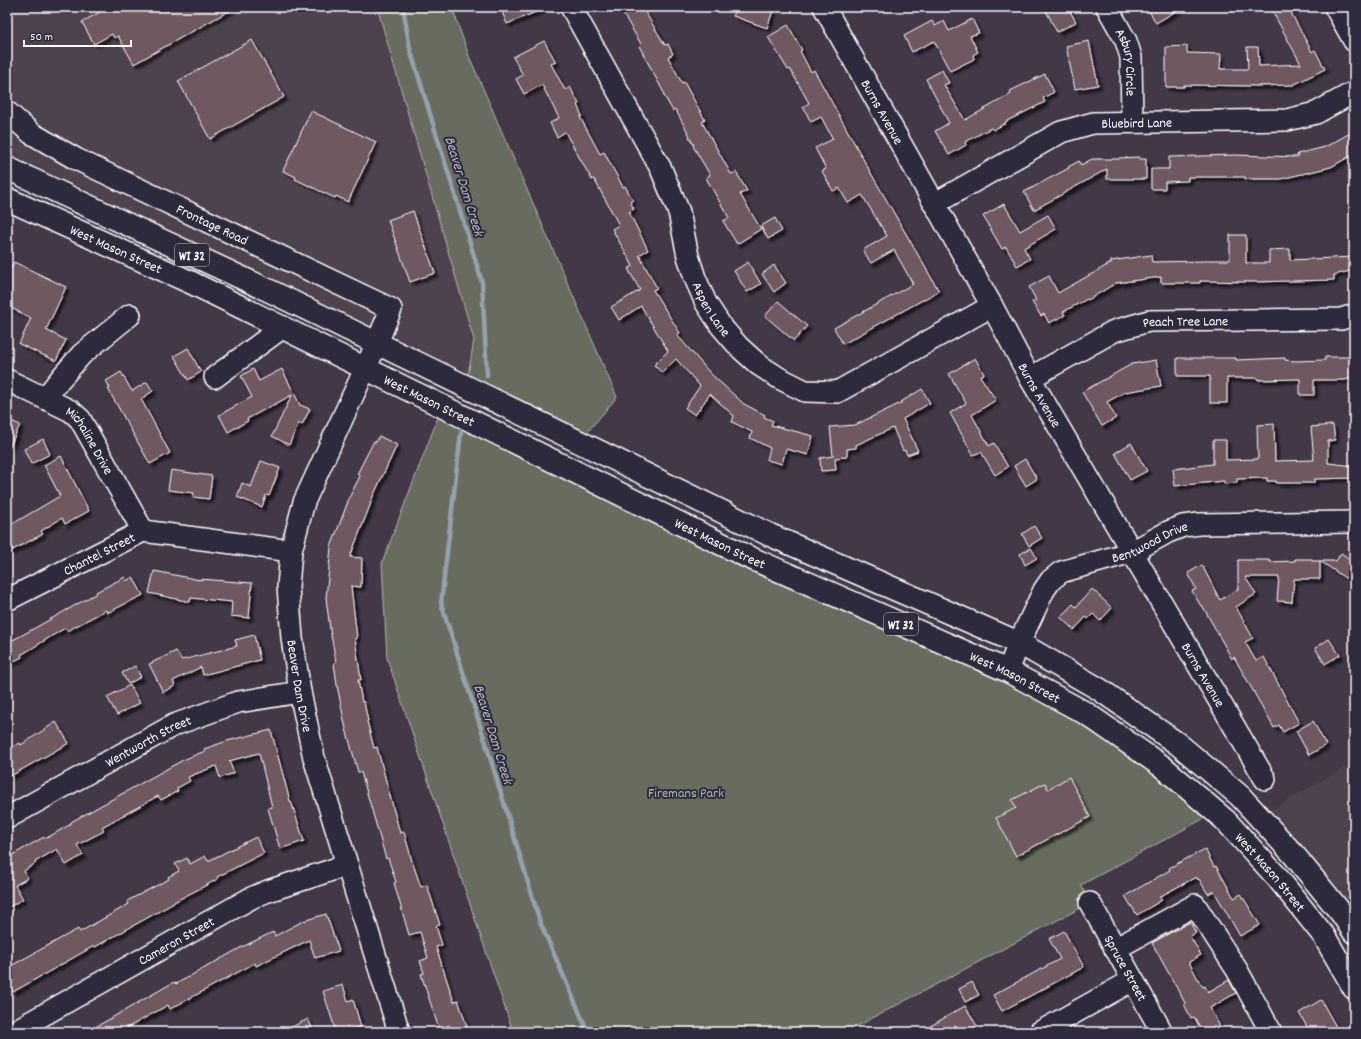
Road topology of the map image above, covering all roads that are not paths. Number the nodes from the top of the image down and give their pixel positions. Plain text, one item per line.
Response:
1 (571, 7) edge
2 (824, 7) edge
3 (1107, 7) edge
4 (1335, 7) edge
5 (1354, 41) edge
6 (1354, 92) edge
7 (7, 112) edge
8 (1132, 122) junction
9 (7, 168) edge
10 (7, 199) edge
11 (934, 204) junction
12 (992, 306) junction
13 (130, 314) dead end
14 (1354, 315) edge
15 (282, 327) junction
16 (377, 343) junction
17 (365, 367) junction
18 (215, 377) dead end
19 (1030, 378) junction
20 (7, 380) edge
21 (45, 398) junction
22 (1354, 522) edge
23 (142, 530) junction
24 (291, 551) junction
25 (1132, 552) junction
26 (7, 600) edge
27 (1019, 643) junction
28 (1008, 671) junction
29 (300, 692) junction
30 (1264, 779) dead end
31 (7, 818) edge
32 (348, 865) junction
33 (1090, 903) dead end
34 (1354, 932) edge
35 (1115, 949) junction
36 (1133, 980) junction
37 (1354, 988) edge
38 (13, 1032) edge
39 (399, 1032) edge
40 (1040, 1032) edge
41 (1162, 1032) edge
42 (1271, 1032) edge

1 - 12 street, Aspen Lane
2 - 11 street, Burns Avenue
3 - 8 street, Asbury Circle
4 - 5 street
6 - 8 street, Bluebird Lane
7 - 16 street, Frontage Road
8 - 11 street, Bluebird Lane
9 - 16 main road, West Mason Street / WI 32
10 - 15 main road, West Mason Street / WI 32
11 - 12 street, Burns Avenue
12 - 19 street, Burns Avenue
13 - 21 street
14 - 19 street, Peach Tree Lane
15 - 17 main road, West Mason Street / WI 32
15 - 18 street
16 - 17 street, Beaver Dam Drive
16 - 27 main road, West Mason Street / WI 32
17 - 24 street, Beaver Dam Drive
17 - 28 main road, West Mason Street / WI 32
19 - 25 street, Burns Avenue
20 - 21 street, Michaline Drive
21 - 23 street, Michaline Drive
22 - 25 street, Bentwood Drive
23 - 24 street, Chantel Street
23 - 26 street, Chantel Street
24 - 29 street, Beaver Dam Drive
25 - 27 street, Bentwood Drive
25 - 30 street, Burns Avenue
27 - 28 street, Bentwood Drive
27 - 34 main road, West Mason Street / WI 32
28 - 37 main road, West Mason Street / WI 32
29 - 31 street, Wentworth Street
29 - 32 street, Beaver Dam Drive
32 - 38 street, Cameron Street
32 - 39 street, Beaver Dam Drive
33 - 35 street, Spruce Street
35 - 36 street, Spruce Street
35 - 42 street
36 - 40 street
36 - 41 street, Spruce Street

